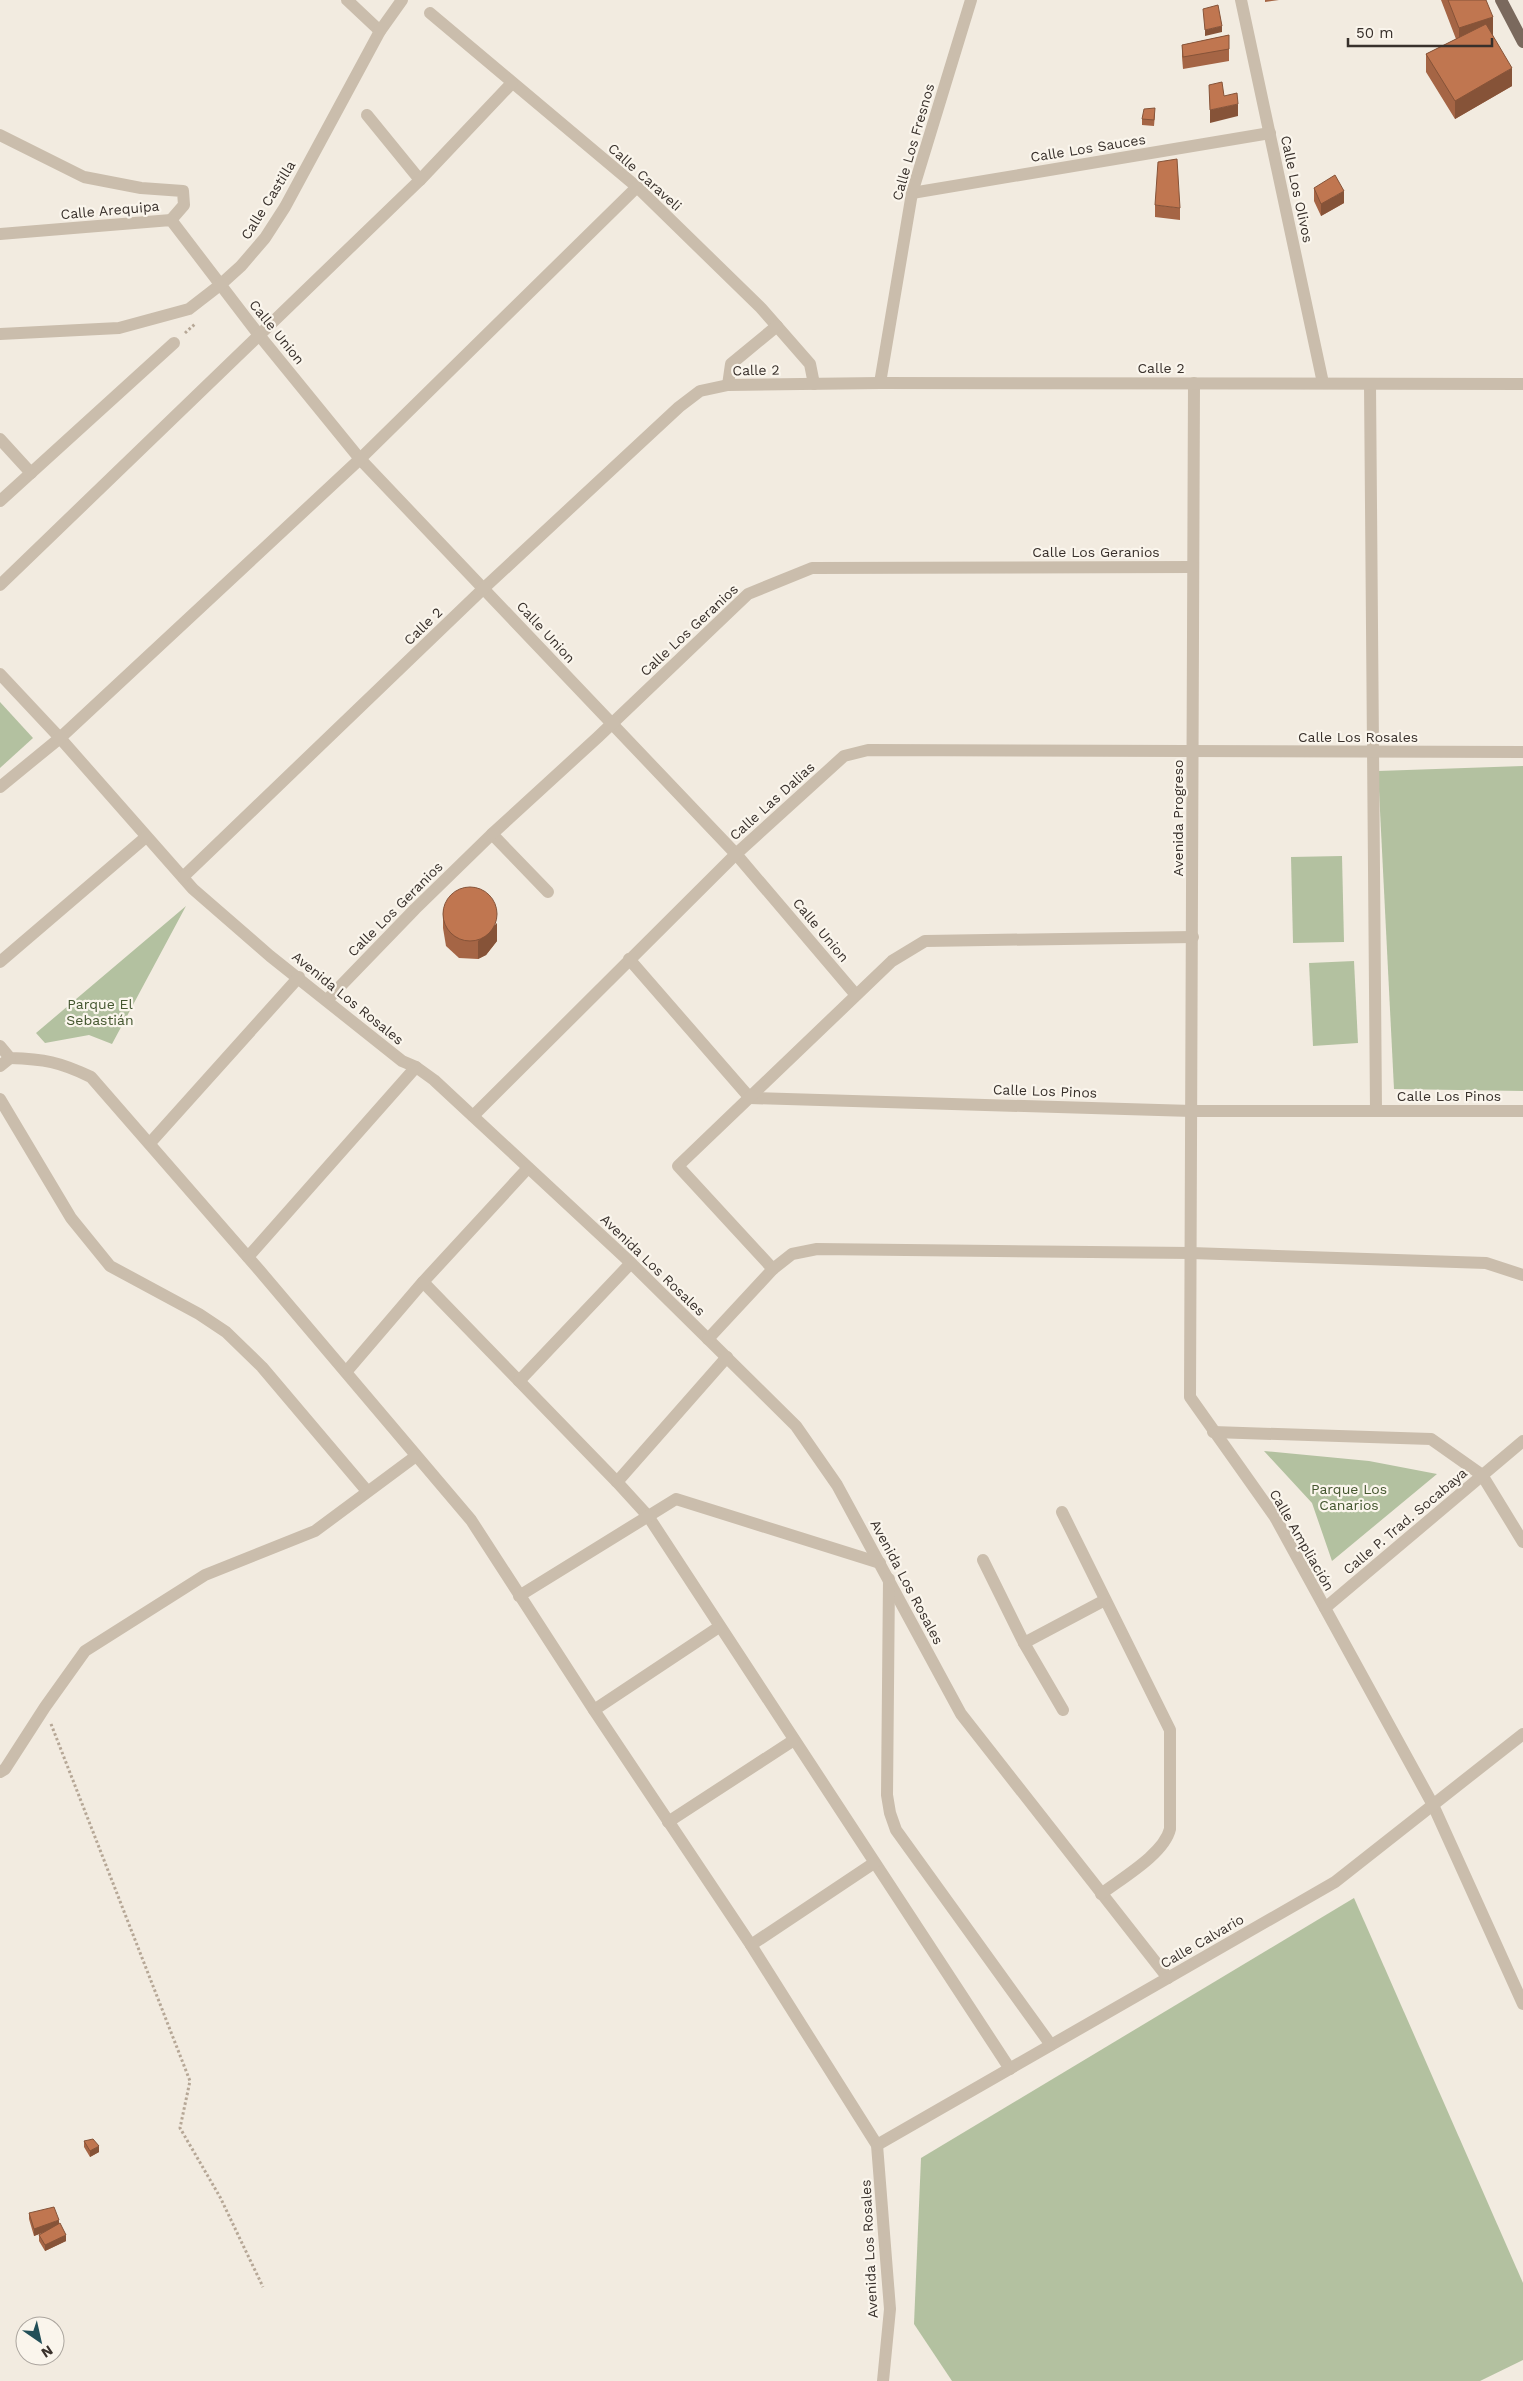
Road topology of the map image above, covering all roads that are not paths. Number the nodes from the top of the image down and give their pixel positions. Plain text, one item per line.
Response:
1 (347, 0) edge
2 (402, 0) edge
3 (971, 0) edge
4 (1241, 0) edge
5 (1500, 0) edge
6 (430, 13) dead end
7 (380, 32) junction
8 (1523, 42) edge
9 (512, 83) junction
10 (367, 115) dead end
11 (1270, 133) junction
12 (0, 135) edge
13 (420, 180) junction
14 (637, 187) junction
15 (912, 193) junction
16 (171, 220) junction
17 (0, 234) edge
18 (220, 285) junction
19 (777, 326) junction
20 (0, 334) edge
21 (259, 335) junction
22 (174, 343) dead end
23 (880, 383) junction
24 (1194, 383) junction
25 (1323, 383) junction
26 (814, 384) junction
27 (1370, 384) junction
28 (1523, 384) edge
29 (728, 385) junction
30 (0, 438) edge
31 (360, 459) junction
32 (31, 473) junction
33 (0, 501) edge
34 (1193, 567) junction
35 (0, 585) edge
36 (484, 588) junction
37 (0, 674) edge
38 (612, 724) junction
39 (60, 738) junction
40 (1193, 751) junction
41 (1373, 752) junction
42 (1523, 752) edge
43 (0, 787) edge
44 (492, 834) junction
45 (146, 837) junction
46 (736, 854) junction
47 (183, 877) junction
48 (548, 892) dead end
49 (1193, 937) junction
50 (628, 959) junction
51 (0, 962) edge
52 (299, 977) junction
53 (856, 994) junction
54 (327, 1000) junction
55 (0, 1046) edge
56 (5, 1062) edge
57 (416, 1067) junction
58 (750, 1098) junction
59 (0, 1099) edge
60 (1192, 1111) junction
61 (1376, 1111) junction
62 (1523, 1111) edge
63 (473, 1116) junction
64 (150, 1143) junction
65 (528, 1168) junction
66 (1191, 1253) junction
67 (248, 1257) junction
68 (632, 1263) junction
69 (773, 1269) junction
70 (1523, 1275) edge
71 (423, 1282) junction
72 (708, 1339) junction
73 (727, 1357) junction
74 (346, 1372) junction
75 (519, 1381) junction
76 (1213, 1432) junction
77 (1523, 1441) edge
78 (416, 1456) junction
79 (1482, 1476) junction
80 (617, 1482) junction
81 (367, 1491) junction
82 (1062, 1512) dead end
83 (648, 1516) junction
84 (1523, 1542) edge
85 (983, 1560) dead end
86 (880, 1563) junction
87 (889, 1578) junction
88 (519, 1596) junction
89 (1105, 1600) junction
90 (1325, 1608) junction
91 (719, 1627) junction
92 (1024, 1643) junction
93 (594, 1710) junction
94 (1063, 1710) dead end
95 (1523, 1734) edge
96 (794, 1740) junction
97 (0, 1772) edge
98 (1433, 1805) junction
99 (668, 1822) junction
100 (874, 1863) junction
101 (1101, 1894) junction
102 (750, 1945) junction
103 (1168, 1978) junction
104 (1518, 1981) edge
105 (1523, 2004) edge
106 (1051, 2045) junction
107 (1010, 2069) junction
108 (877, 2145) junction
109 (883, 2381) edge

1 - 7 street
2 - 7 street, Calle Castilla
3 - 15 street, Calle Los Fresnos
4 - 11 street, Calle Los Olivos
5 - 8 main road
6 - 9 street, Calle Caraveli
7 - 18 street, Calle Castilla
9 - 13 street
9 - 14 street, Calle Caraveli
10 - 13 street
11 - 15 street, Calle Los Sauces
11 - 25 street, Calle Los Olivos
12 - 16 street
13 - 21 street
14 - 19 street, Calle Caraveli
14 - 31 street
15 - 23 street, Calle Los Fresnos
16 - 17 street, Calle Arequipa
16 - 18 street, Calle Arequipa
18 - 20 street, Calle Castilla
18 - 21 street, Calle Union
19 - 26 street, Calle Caraveli
19 - 29 street
21 - 31 street, Calle Union
21 - 35 street
22 - 32 street
23 - 24 street, Calle 2
23 - 26 street, Calle 2
24 - 25 street, Calle 2
24 - 34 street, Avenida Progreso
25 - 27 street, Calle 2
26 - 29 street, Calle 2
27 - 28 street, Calle 2
27 - 41 street
29 - 36 street, Calle 2
30 - 32 street
31 - 36 street, Calle Union
31 - 39 street
32 - 33 street
34 - 38 street, Calle Los Geranios
34 - 40 street, Avenida Progreso
36 - 38 street, Calle Union
36 - 47 street, Calle 2
37 - 39 street, Avenida Los Rosales
38 - 44 street, Calle Los Geranios
38 - 46 street, Calle Union
39 - 43 street
39 - 45 street, Avenida Los Rosales
40 - 41 street, Calle Los Rosales
40 - 46 street, Calle Las Dalias
40 - 49 street, Avenida Progreso
41 - 42 street, Calle Los Rosales
41 - 61 street
44 - 48 street
44 - 54 street, Calle Los Geranios
45 - 47 street, Avenida Los Rosales
45 - 51 street
46 - 50 street, Calle Las Dalias
46 - 53 street, Calle Union
47 - 52 street, Avenida Los Rosales
49 - 53 street
49 - 60 street, Avenida Progreso
50 - 58 street
50 - 63 street, Calle Las Dalias
52 - 54 street, Avenida Los Rosales
52 - 64 street
53 - 58 street
54 - 57 street, Avenida Los Rosales
55 - 56 street
56 - 64 street
57 - 63 street, Avenida Los Rosales
57 - 67 street
58 - 60 street, Calle Los Pinos
58 - 69 street
59 - 81 street
60 - 61 street, Calle Los Pinos
60 - 66 street, Avenida Progreso
61 - 62 street, Calle Los Pinos
63 - 65 street, Avenida Los Rosales
64 - 67 street
65 - 68 street, Avenida Los Rosales
65 - 71 street
66 - 69 street
66 - 70 street
66 - 76 street, Calle Ampliación
67 - 74 street
68 - 72 street, Avenida Los Rosales
68 - 75 street
69 - 72 street
71 - 74 street
71 - 75 street
72 - 73 street, Avenida Los Rosales
73 - 80 street
73 - 86 street, Avenida Los Rosales
74 - 78 street
75 - 80 street
76 - 79 street
76 - 90 street, Calle Ampliación
77 - 79 street, Calle P. Trad. Socabaya
78 - 81 street
78 - 88 street
79 - 84 street
79 - 90 street, Calle P. Trad. Socabaya
80 - 83 street
81 - 97 street
82 - 89 street
83 - 86 street
83 - 88 street
83 - 91 street
85 - 92 street
86 - 87 street, Avenida Los Rosales
87 - 101 street, Avenida Los Rosales
87 - 106 street
88 - 93 street
89 - 92 street
89 - 101 street
90 - 98 street, Calle Ampliación
91 - 93 street
91 - 96 street
92 - 94 street
93 - 99 street
95 - 98 street, Calle Calvario
96 - 99 street
96 - 100 street
98 - 103 street, Calle Calvario
98 - 104 street, Calle Ampliación
99 - 102 street
100 - 102 street
100 - 107 street
101 - 103 street, Avenida Los Rosales
102 - 108 street
103 - 106 street, Calle Calvario
104 - 105 street, Calle Ampliación
106 - 107 street, Calle Calvario
107 - 108 street, Calle Calvario
108 - 109 street, Avenida Los Rosales

